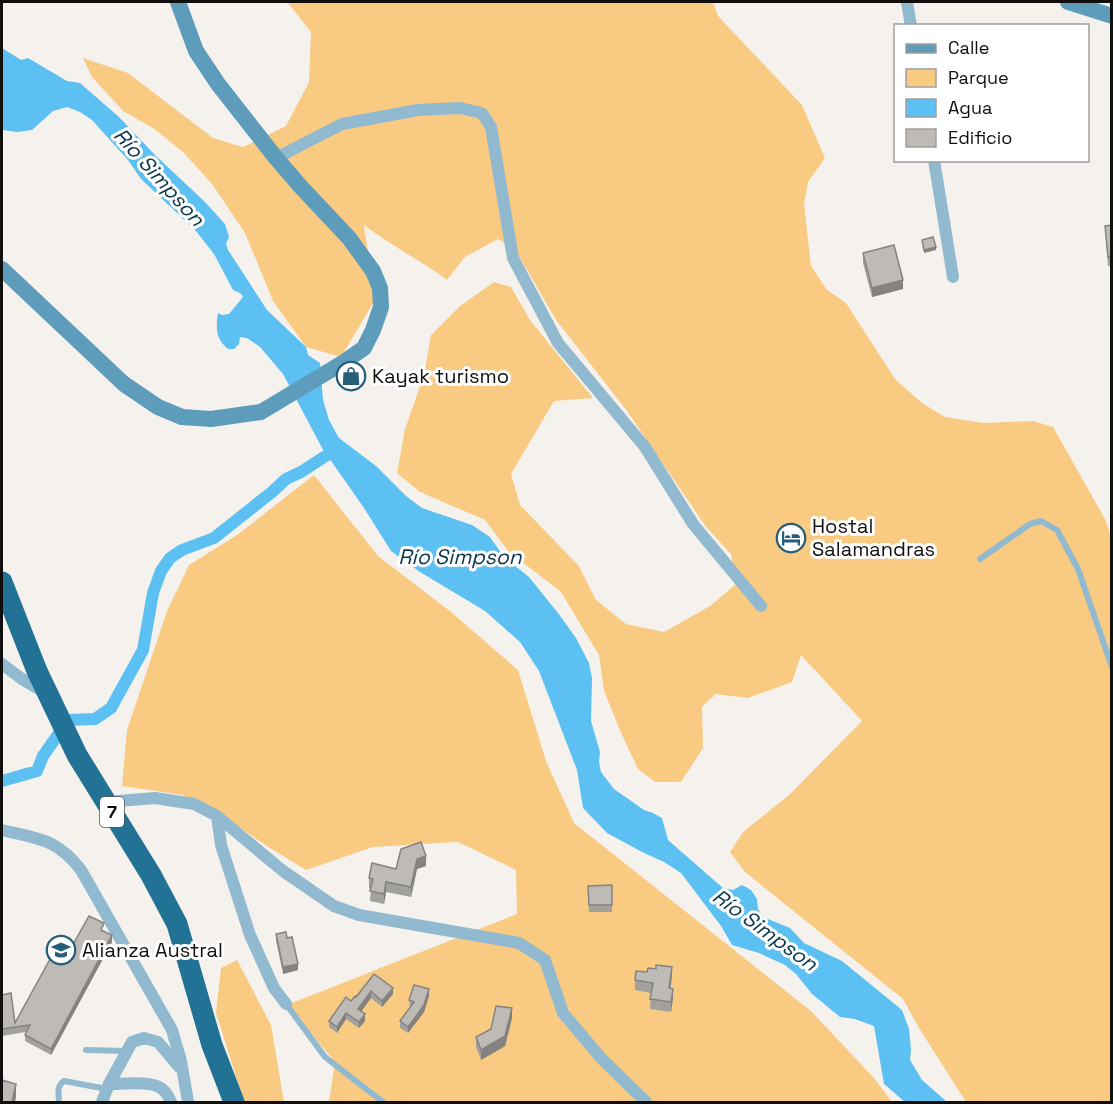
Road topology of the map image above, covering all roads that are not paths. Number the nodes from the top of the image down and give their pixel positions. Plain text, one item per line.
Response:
1 (178, 2) edge
2 (907, 2) edge
3 (1068, 2) edge
4 (1112, 16) edge
5 (911, 24) edge
6 (276, 158) junction
7 (934, 162) edge
8 (2, 269) edge
9 (953, 277) dead end
10 (980, 559) dead end
11 (2, 582) edge
12 (761, 606) dead end
13 (2, 664) edge
14 (1112, 667) edge
15 (48, 694) junction
16 (106, 802) junction
17 (217, 816) junction
18 (2, 830) edge
19 (286, 1004) joint
20 (212, 1045) junction
21 (86, 1050) dead end
22 (127, 1051) junction
23 (183, 1072) junction
24 (108, 1087) junction
25 (59, 1102) edge
26 (102, 1102) edge
27 (171, 1102) edge
28 (188, 1102) edge
29 (221, 1102) edge
30 (234, 1102) edge
31 (383, 1102) edge
32 (646, 1102) edge

1 - 6 street
2 - 5 street
3 - 4 street
6 - 8 street
6 - 12 street
7 - 9 street
10 - 14 lane
11 - 15 highway, 7
13 - 15 street
15 - 16 highway, 7
16 - 17 street
16 - 20 highway, 7
17 - 19 street
17 - 32 street
18 - 23 street
19 - 31 lane
20 - 29 highway, 7
20 - 30 highway, 7
21 - 22 lane
22 - 23 street
22 - 24 street
23 - 28 street
24 - 25 lane
24 - 26 street
24 - 27 street

